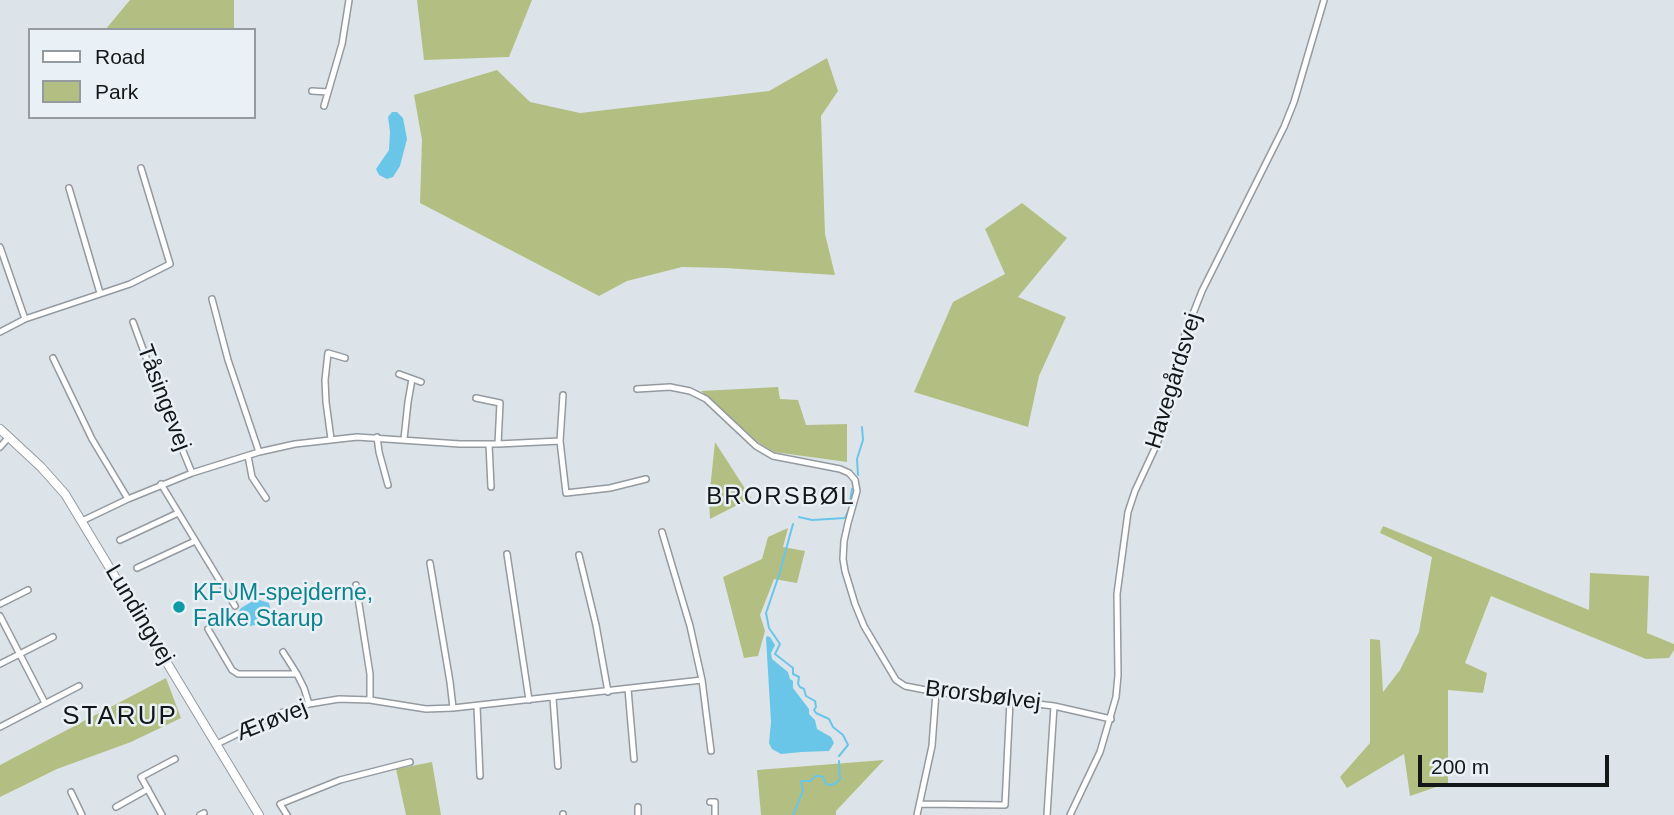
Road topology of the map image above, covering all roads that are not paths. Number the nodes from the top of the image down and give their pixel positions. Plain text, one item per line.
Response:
1 (349, 0) edge
2 (1324, 0) edge
3 (312, 91) dead end
4 (328, 92) junction
5 (324, 106) dead end
6 (141, 168) dead end
7 (69, 188) dead end
8 (0, 247) edge
9 (100, 293) junction
10 (212, 299) dead end
11 (25, 319) junction
12 (134, 322) dead end
13 (0, 332) edge
14 (53, 358) dead end
15 (345, 358) dead end
16 (399, 374) dead end
17 (412, 379) junction
18 (421, 382) dead end
19 (637, 389) dead end
20 (563, 395) dead end
21 (476, 398) dead end
22 (0, 429) edge
23 (377, 437) junction
24 (9, 438) junction
25 (331, 439) junction
26 (404, 439) junction
27 (560, 441) junction
28 (489, 444) junction
29 (498, 444) junction
30 (0, 447) edge
31 (260, 452) junction
32 (248, 456) junction
33 (192, 473) junction
34 (646, 479) dead end
35 (161, 484) junction
36 (388, 485) dead end
37 (491, 486) dead end
38 (266, 498) dead end
39 (128, 499) junction
40 (178, 513) junction
41 (82, 521) junction
42 (662, 533) dead end
43 (120, 540) dead end
44 (195, 541) junction
45 (507, 554) dead end
46 (579, 555) dead end
47 (430, 563) dead end
48 (137, 568) dead end
49 (356, 585) dead end
50 (27, 590) dead end
51 (0, 604) edge
52 (234, 606) dead end
53 (0, 616) edge
54 (208, 629) dead end
55 (52, 637) dead end
56 (283, 652) dead end
57 (20, 654) junction
58 (0, 664) edge
59 (297, 674) junction
60 (702, 680) junction
61 (79, 686) dead end
62 (628, 689) junction
63 (608, 691) junction
64 (936, 692) junction
65 (553, 698) junction
66 (370, 700) junction
67 (529, 700) junction
68 (1010, 701) junction
69 (45, 703) junction
70 (309, 704) junction
71 (477, 706) junction
72 (1054, 706) junction
73 (453, 708) junction
74 (1111, 719) junction
75 (0, 727) edge
76 (217, 744) junction
77 (711, 751) dead end
78 (175, 758) dead end
79 (634, 759) dead end
80 (410, 762) dead end
81 (558, 766) dead end
82 (480, 776) dead end
83 (148, 789) junction
84 (71, 792) dead end
85 (709, 802) dead end
86 (921, 804) junction
87 (116, 807) dead end
88 (638, 807) dead end
89 (82, 815) edge
90 (162, 815) edge
91 (259, 815) edge
92 (287, 815) edge
93 (638, 815) edge
94 (715, 815) edge
95 (918, 815) edge
96 (1047, 815) edge
97 (1070, 815) edge

1 - 4 street
2 - 74 street, Havegårdsvej
3 - 4 street
4 - 5 street
6 - 9 street
7 - 9 street
8 - 11 street
9 - 11 street
10 - 31 street
11 - 13 street
12 - 33 street, Tåsingevej
14 - 39 street
15 - 25 street
16 - 17 street
17 - 18 street
17 - 26 street
19 - 64 street, Brorsbølvej
20 - 27 street
21 - 29 street
22 - 24 street, Lundingvej
23 - 25 street, Tåsingevej
23 - 26 street, Tåsingevej
23 - 36 street
24 - 30 street
24 - 41 street, Lundingvej
25 - 31 street, Tåsingevej
26 - 28 street, Tåsingevej
27 - 29 street, Tåsingevej
27 - 34 street
28 - 29 street, Tåsingevej
28 - 37 street
31 - 32 street, Tåsingevej
32 - 33 street, Tåsingevej
32 - 38 street
33 - 35 street, Tåsingevej
35 - 39 street, Tåsingevej
35 - 40 street, Tåsingevej
39 - 41 street, Tåsingevej
40 - 43 street
40 - 44 street, Tåsingevej
41 - 76 street, Lundingvej
42 - 60 street
44 - 48 street
44 - 52 street, Tåsingevej
45 - 67 street
46 - 63 street
47 - 73 street
49 - 66 street
50 - 51 street
53 - 57 street
54 - 59 street
55 - 57 street
56 - 59 street
57 - 58 street
57 - 69 street
59 - 70 street
60 - 62 street, Ærøvej
60 - 77 street
61 - 69 street
62 - 63 street, Ærøvej
62 - 79 street
63 - 65 street, Ærøvej
64 - 68 street, Brorsbølvej
64 - 86 street
65 - 67 street, Ærøvej
65 - 81 street
66 - 70 street, Ærøvej
66 - 73 street, Ærøvej
67 - 71 street, Ærøvej
68 - 72 street, Brorsbølvej
68 - 86 street
69 - 75 street
70 - 76 street, Ærøvej
71 - 73 street, Ærøvej
71 - 82 street
72 - 74 street, Brorsbølvej
72 - 96 street
74 - 97 street, Havegårdsvej
76 - 91 street, Lundingvej
78 - 83 street
80 - 92 street
83 - 87 street
83 - 90 street
84 - 89 street
85 - 94 street
86 - 95 street
88 - 93 street

